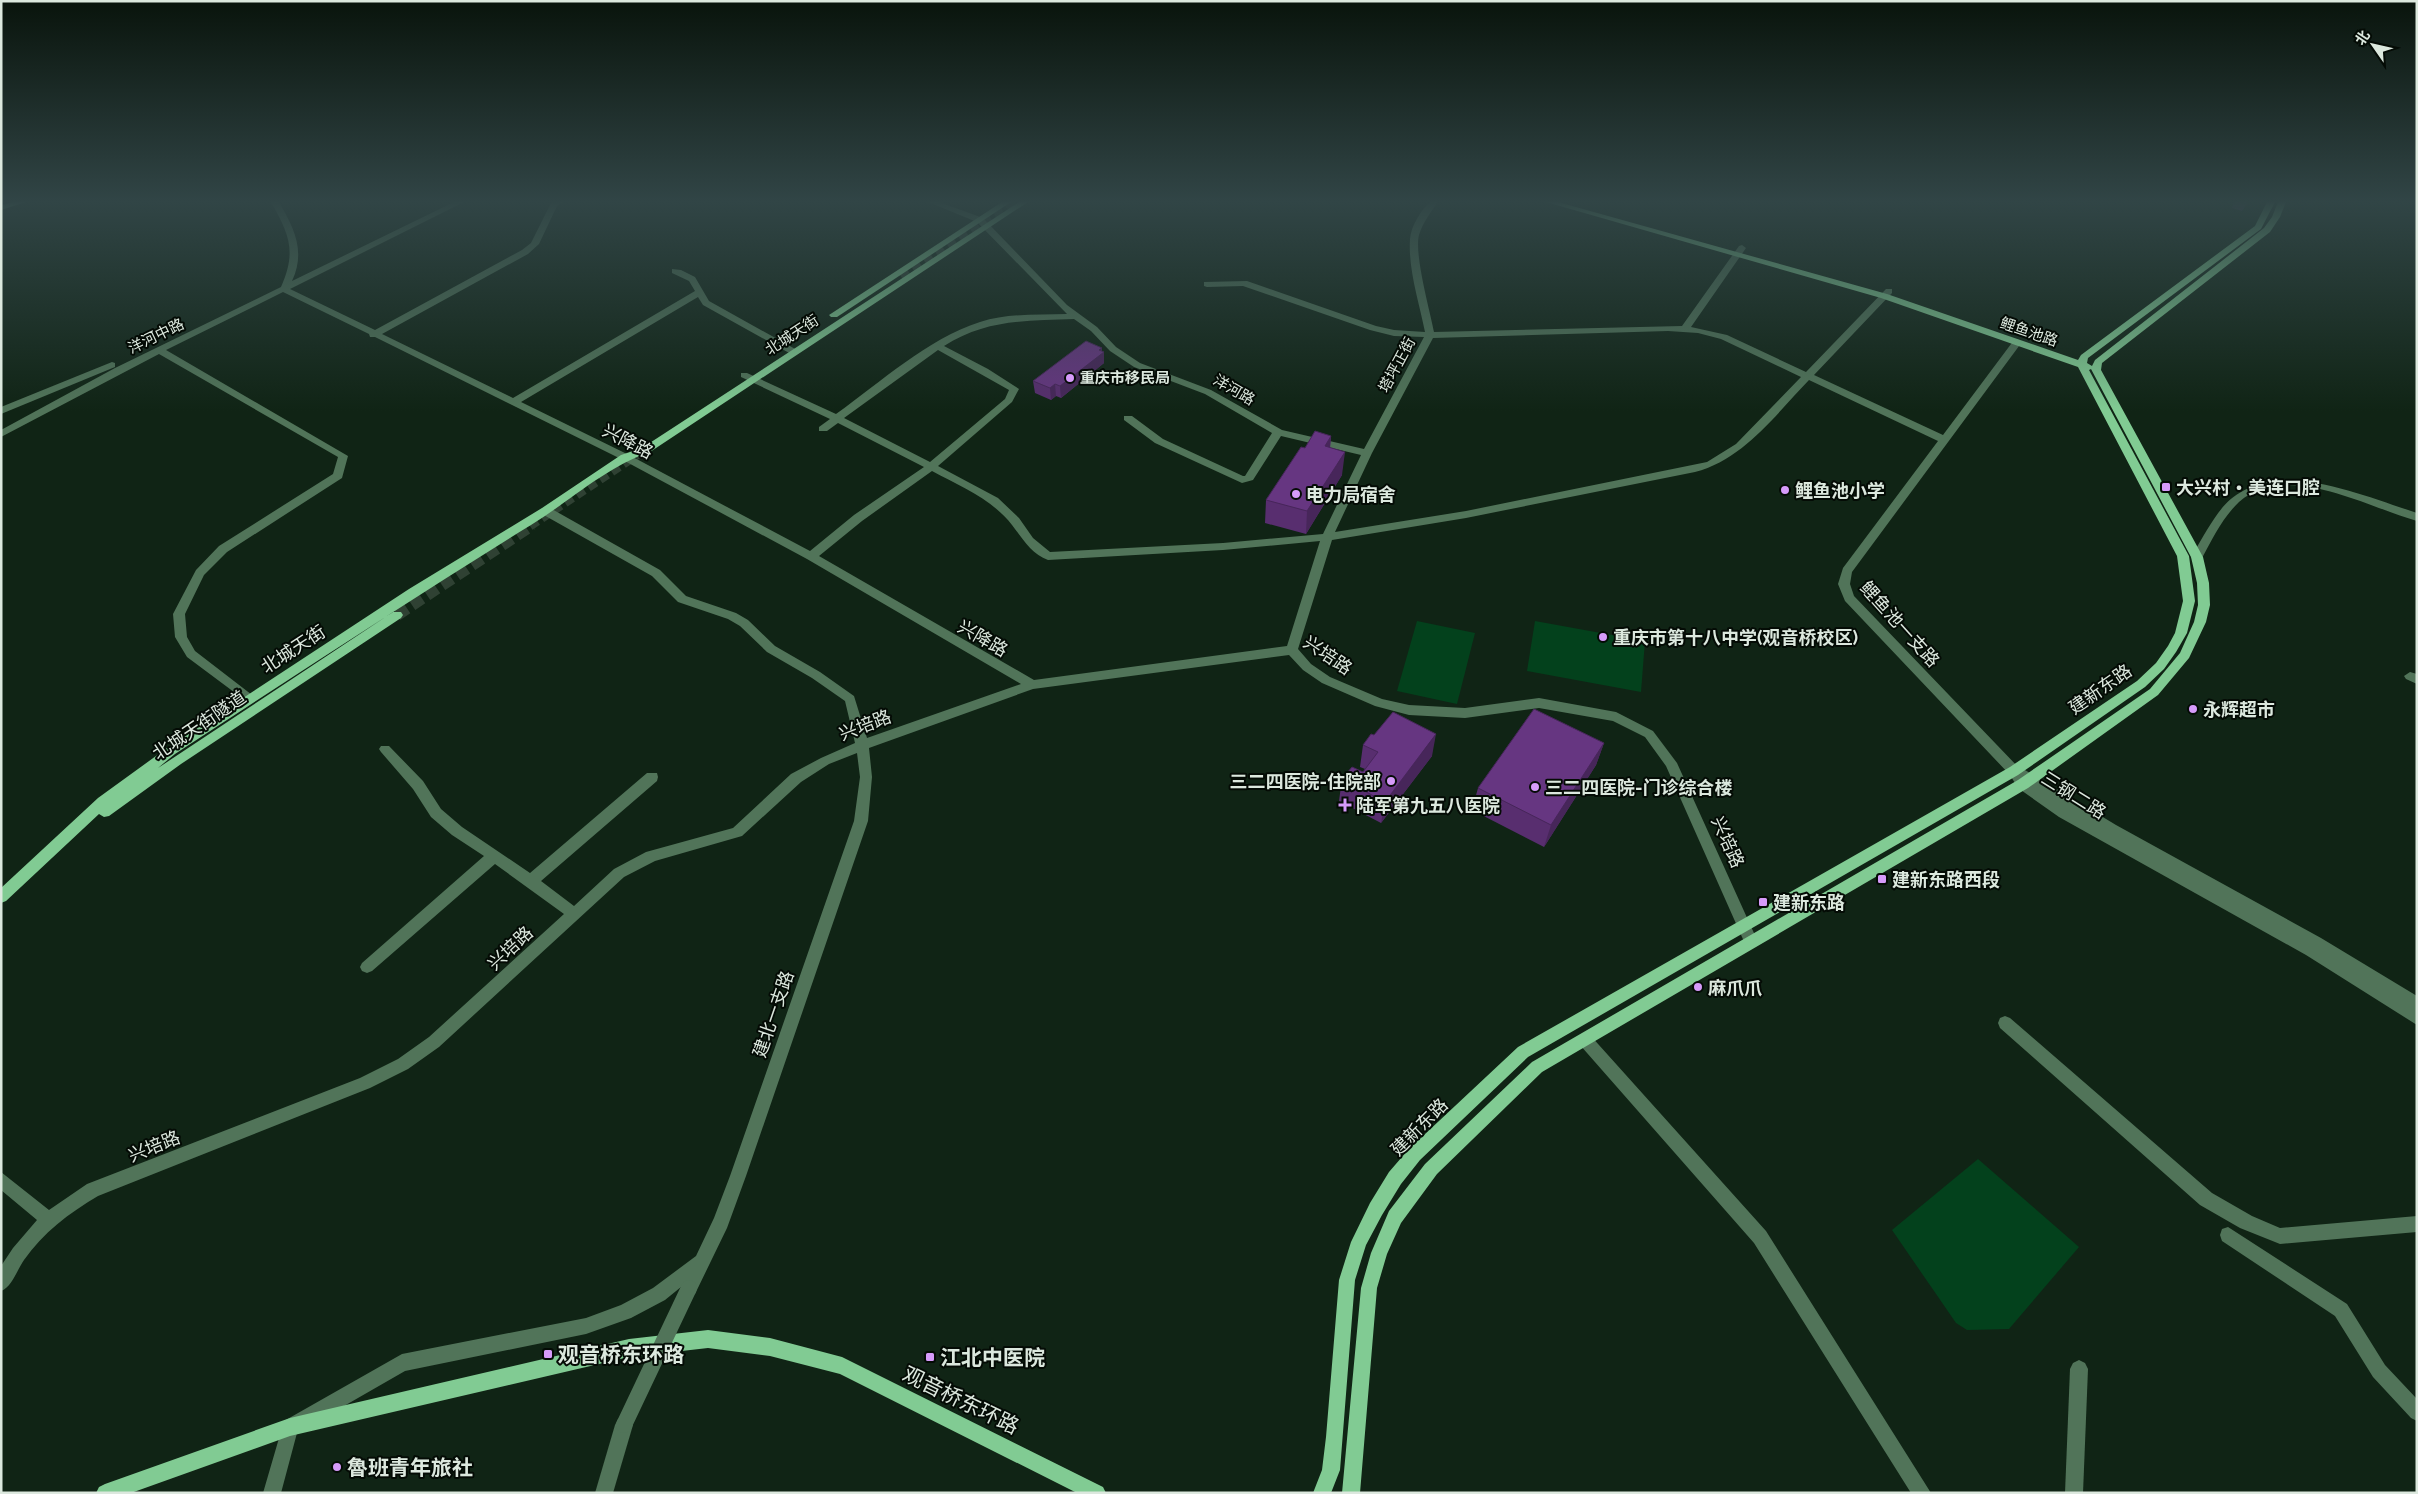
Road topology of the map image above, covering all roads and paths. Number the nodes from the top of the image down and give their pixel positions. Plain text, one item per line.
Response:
1 (290, 272) edge
2 (310, 272) edge
3 (312, 272) edge
4 (488, 272) edge
5 (678, 272) edge
6 (909, 272) tunnel mouth
7 (1029, 272) edge
8 (1418, 272) edge
9 (1725, 272) edge
10 (1812, 272) edge
11 (2200, 272) edge
12 (2215, 272) edge
13 (286, 284) junction
14 (1207, 284) dead end
15 (698, 293) junction
16 (1886, 293) junction
17 (1076, 316) junction
18 (1685, 329) junction
19 (373, 334) junction
20 (1430, 335) junction
21 (2017, 342) junction
22 (937, 346) junction
23 (159, 350) junction
24 (789, 350) junction
25 (2083, 361) junction
26 (2097, 366) junction
27 (114, 368) junction
28 (1809, 375) junction
29 (748, 377) junction
30 (514, 402) junction
31 (1, 411) edge
32 (838, 418) junction
33 (1128, 418) dead end
34 (1, 420) edge
35 (1, 426) edge
36 (823, 430) dead end
37 (1278, 432) junction
38 (1, 434) edge
39 (1945, 440) junction
40 (1367, 453) junction
41 (625, 457) junction
42 (932, 466) junction
43 (546, 511) junction
44 (2416, 516) edge
45 (1326, 537) junction
46 (811, 556) junction
47 (2197, 558) junction
48 (397, 615) tunnel mouth
49 (1292, 650) junction
50 (1032, 685) junction
51 (250, 698) junction
52 (862, 746) junction
53 (385, 749) dead end
54 (2014, 771) junction
55 (652, 777) dead end
56 (2027, 782) junction
57 (49, 852) junction
58 (494, 856) junction
59 (532, 881) junction
60 (1, 897) edge
61 (573, 914) junction
62 (1744, 925) junction
63 (1751, 942) junction
64 (367, 967) dead end
65 (2417, 1004) edge
66 (2417, 1018) edge
67 (2005, 1022) dead end
68 (1585, 1040) junction
69 (1, 1180) edge
70 (48, 1219) junction
71 (2417, 1224) edge
72 (2228, 1234) dead end
73 (703, 1260) junction
74 (1, 1283) edge
75 (2079, 1369) dead end
76 (2417, 1412) edge
77 (290, 1427) junction
78 (105, 1493) edge
79 (272, 1493) edge
80 (604, 1493) edge
81 (1097, 1493) edge
82 (1322, 1493) edge
83 (1351, 1493) edge
84 (1922, 1493) edge
85 (2074, 1493) edge

1 - 13 street
2 - 13 street, 洋河中路
3 - 13 street, 洋河中路
4 - 19 street
5 - 15 street
6 - 24 main road, 北城天街
7 - 17 street, 洋河路
8 - 20 street, 塔坪正街
9 - 18 street
10 - 16 main road, 鲤鱼池路
11 - 25 main road
12 - 26 main road
13 - 19 street, 兴降路
13 - 23 street, 洋河中路
13 - 27 street, 洋河中路
14 - 20 street
15 - 24 street
15 - 30 street
16 - 21 main road, 鲤鱼池路
16 - 25 main road, 鲤鱼池路
16 - 28 street
17 - 22 street
17 - 37 street, 洋河路
18 - 20 street
18 - 28 street
19 - 30 street, 兴降路
20 - 40 street, 塔坪正街
21 - 25 main road, 鲤鱼池路
21 - 39 street, 鲤鱼池一支路
22 - 32 street
22 - 42 street
23 - 27 street, 洋河中路
23 - 51 street
24 - 29 main road, 北城天街
25 - 26 main road, 鲤鱼池路
25 - 54 main road, 建新东路
26 - 47 main road, 建新东路
27 - 31 street, 洋河中路
27 - 34 street
27 - 35 street
27 - 38 street, 洋河中路
28 - 39 street
28 - 45 street
29 - 32 street
29 - 41 main road, 北城天街
30 - 41 street, 兴降路
32 - 36 street
32 - 42 street
33 - 37 street
37 - 40 street, 洋河路
39 - 54 street, 鲤鱼池一支路
40 - 45 street
41 - 43 main road, 北城天街
41 - 46 street, 兴降路
42 - 45 street
42 - 46 street
43 - 51 main road, 北城天街
43 - 52 street, 建北一支路
44 - 47 street
45 - 49 street
46 - 50 street, 兴降路
47 - 56 main road, 建新东路
48 - 57 main road, 北城天街隧道
49 - 50 street, 兴培路
49 - 62 street, 兴培路
50 - 52 street, 兴培路
51 - 57 main road, 北城天街
52 - 61 street, 兴培路
52 - 73 street, 建北一支路
53 - 58 street
54 - 56 street, 三钢二路
54 - 62 main road, 建新东路
55 - 59 street
56 - 63 main road, 建新东路
56 - 65 street, 三钢二路
56 - 66 street, 三钢二路
57 - 60 main road, 北城天街
58 - 59 street
58 - 64 street
59 - 61 street
61 - 70 street, 兴培路
62 - 63 street, 兴培路
62 - 82 main road, 建新东路
63 - 68 main road, 建新东路
67 - 71 street
68 - 83 main road, 建新东路
68 - 84 street
69 - 70 street
70 - 74 street, 兴培路
72 - 76 street
73 - 77 street
73 - 80 street, 建北一支路, bridge
75 - 85 street
77 - 78 main road, 观音桥东环路
77 - 79 street
77 - 81 main road, 观音桥东环路

